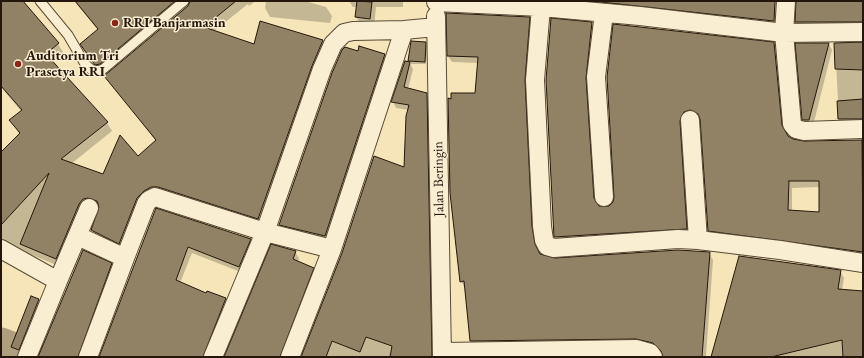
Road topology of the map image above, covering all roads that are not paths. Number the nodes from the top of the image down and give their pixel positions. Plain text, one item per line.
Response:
1 (40, 1) edge
2 (184, 1) edge
3 (436, 1) edge
4 (786, 1) edge
5 (541, 7) junction
6 (604, 13) junction
7 (436, 27) junction
8 (404, 30) junction
9 (863, 32) edge
10 (784, 33) junction
11 (690, 120) dead end
12 (863, 128) edge
13 (604, 197) dead end
14 (89, 208) dead end
15 (265, 232) junction
16 (78, 236) junction
17 (698, 240) junction
18 (1, 249) edge
19 (332, 250) junction
20 (125, 258) junction
21 (863, 263) edge
22 (58, 281) junction
23 (442, 354) edge
24 (27, 357) edge
25 (88, 357) edge
26 (213, 357) edge
27 (290, 357) edge
28 (654, 357) edge

1 - 2 lane
3 - 5 street
3 - 7 street, Jalan Beringin
4 - 10 street
5 - 6 street
5 - 17 street
6 - 10 street
6 - 13 street
7 - 8 street
7 - 23 street, Jalan Beringin
8 - 15 street
8 - 19 street
9 - 10 street
10 - 12 street
11 - 17 street
14 - 16 street
15 - 19 street
15 - 20 street
15 - 26 street
16 - 20 street
16 - 22 street
17 - 21 street
18 - 22 street
19 - 27 street
20 - 25 street
22 - 24 street
23 - 28 street

